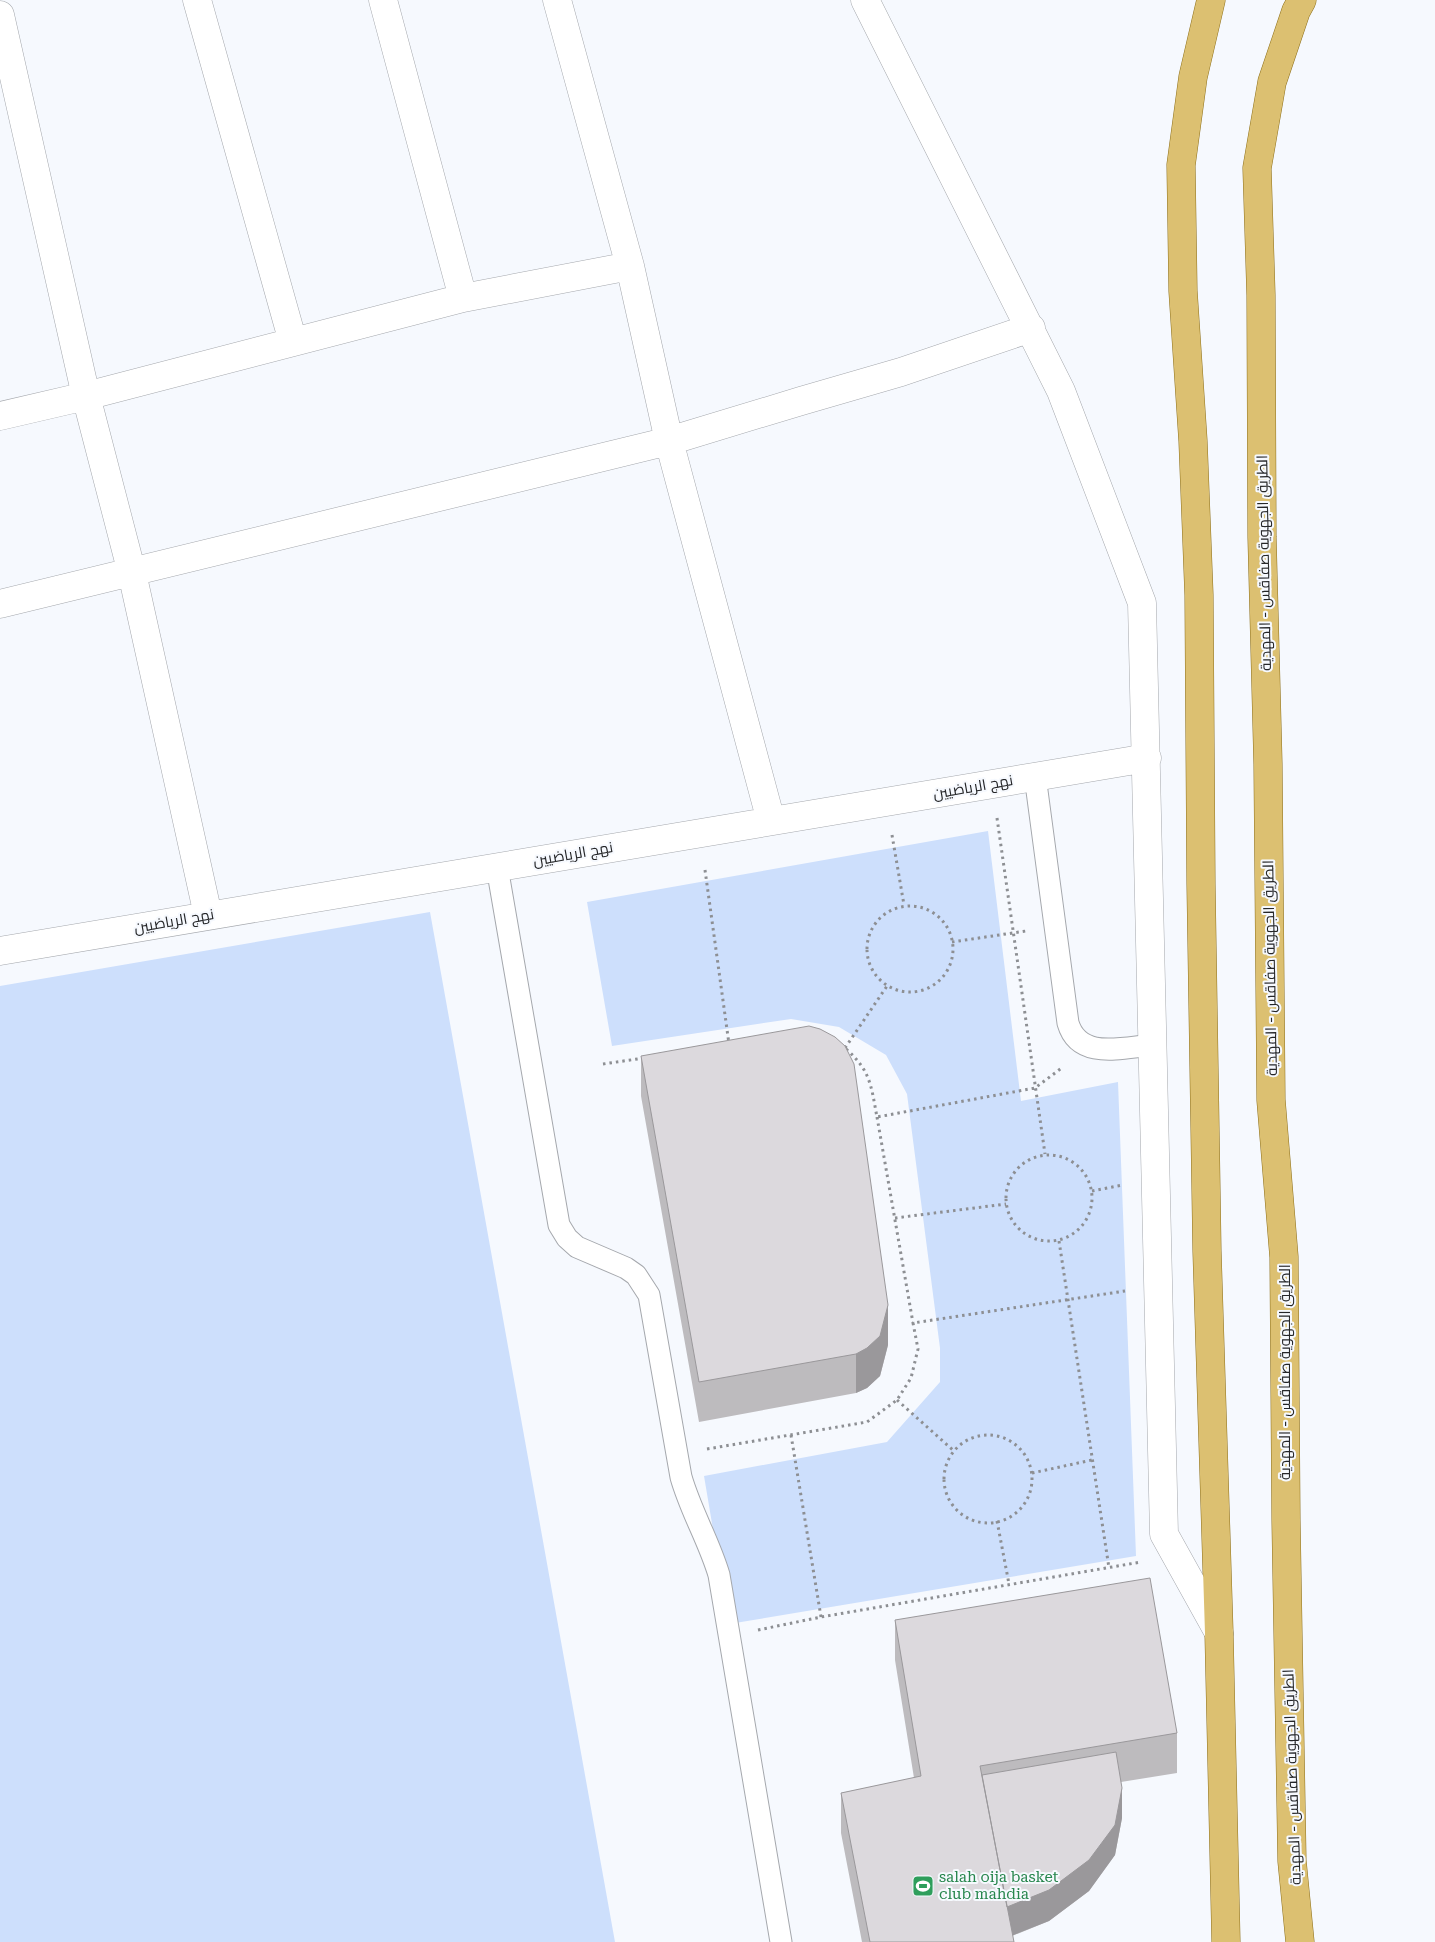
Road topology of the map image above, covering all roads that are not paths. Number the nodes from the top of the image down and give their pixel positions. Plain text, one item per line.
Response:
1 (197, 0) edge
2 (383, 0) edge
3 (557, 0) edge
4 (865, 0) edge
5 (1211, 0) edge
6 (1302, 0) edge
7 (0, 15) edge
8 (630, 266) junction
9 (463, 298) junction
10 (1031, 328) junction
11 (292, 342) junction
12 (86, 396) junction
13 (0, 416) edge
14 (669, 441) junction
15 (132, 573) junction
16 (0, 604) edge
17 (1147, 758) junction
18 (1035, 776) junction
19 (771, 821) junction
20 (497, 867) junction
21 (208, 915) junction
22 (0, 951) edge
23 (1154, 1045) junction
24 (1219, 1633) junction
25 (781, 1942) edge
26 (1226, 1942) edge
27 (1300, 1942) edge

1 - 11 street
2 - 9 street
3 - 8 street
4 - 10 street
5 - 24 main road
6 - 27 main road, الطريق الجهوية صفاقس - المهدية
7 - 12 street
8 - 9 street
8 - 14 street
9 - 11 street
10 - 14 street
10 - 17 street
11 - 12 street
12 - 13 street
12 - 15 street
14 - 15 street
14 - 19 street
15 - 16 street
15 - 21 street
17 - 18 street, نهج الرياضيين
17 - 23 street
18 - 19 street, نهج الرياضيين
18 - 23 lane
19 - 20 street, نهج الرياضيين
20 - 21 street, نهج الرياضيين
20 - 25 lane
21 - 22 street, نهج الرياضيين
23 - 24 street
24 - 26 main road

